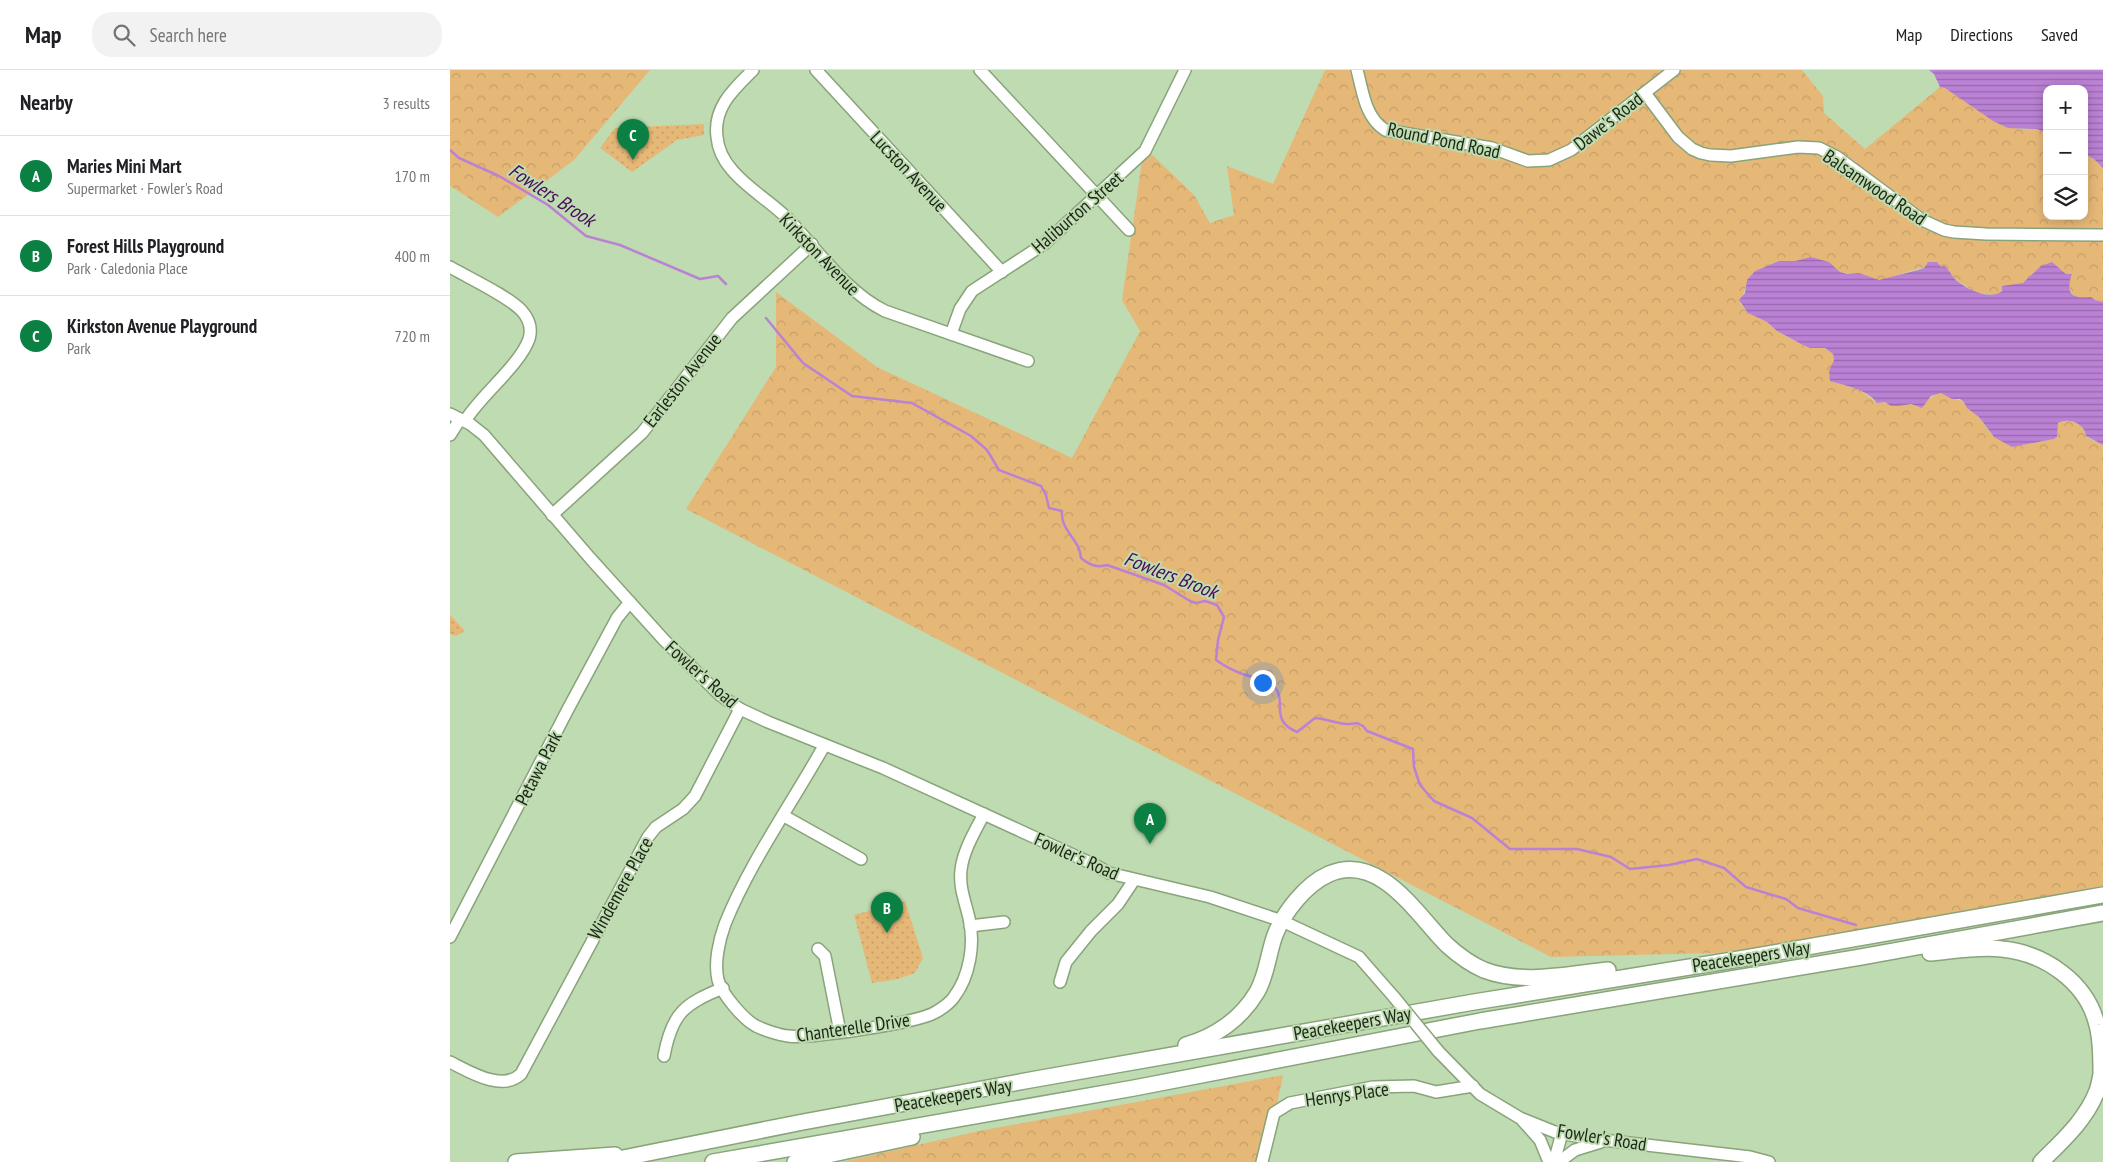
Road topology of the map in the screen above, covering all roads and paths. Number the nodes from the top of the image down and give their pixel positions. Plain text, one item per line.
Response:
1 (753, 70) edge
2 (816, 70) edge
3 (980, 70) edge
4 (1184, 70) edge
5 (1357, 70) edge
6 (1674, 70) edge
7 (1644, 93) junction
8 (1538, 161) joint
9 (1097, 196) junction
10 (1129, 230) dead end
11 (2103, 235) edge
12 (812, 244) junction
13 (450, 267) edge
14 (1002, 272) junction
15 (950, 334) junction
16 (1028, 362) dead end
17 (458, 418) edge
18 (450, 435) edge
19 (552, 515) junction
20 (630, 602) junction
21 (740, 709) junction
22 (824, 746) junction
23 (984, 814) junction
24 (784, 816) junction
25 (861, 858) dead end
26 (1134, 880) junction
27 (2103, 895) edge
28 (2103, 913) edge
29 (1282, 921) junction
30 (1004, 922) dead end
31 (970, 926) junction
32 (450, 937) edge
33 (818, 949) dead end
34 (1862, 957) junction
35 (1686, 966) junction
36 (1060, 982) dead end
37 (723, 988) junction
38 (840, 1032) junction
39 (664, 1056) dead end
40 (450, 1062) edge
41 (2102, 1067) edge
42 (1036, 1079) junction
43 (1473, 1086) junction
44 (1042, 1105) junction
45 (1520, 1118) junction
46 (1562, 1133) junction
47 (1606, 1140) junction
48 (666, 1150) junction
49 (1753, 1160) edge
50 (516, 1162) edge
51 (603, 1162) edge
52 (713, 1162) edge
53 (795, 1162) edge
54 (1262, 1162) edge
55 (1549, 1162) edge
56 (1554, 1162) edge
57 (1559, 1162) edge
58 (1769, 1162) edge
59 (2041, 1162) edge

1 - 12 street, Kirkston Avenue
2 - 14 street, Lucston Avenue
3 - 9 street
4 - 9 street, Haliburton Street
5 - 8 street, Round Pond Road
6 - 7 street, Dawe's Road
7 - 8 street, Dawe's Road
7 - 11 street, Balsamwood Road
9 - 10 street
9 - 14 street, Haliburton Street
12 - 15 street, Kirkston Avenue
12 - 19 street, Earleston Avenue
13 - 17 street
14 - 15 street, Haliburton Street
15 - 16 street, Kirkston Avenue
17 - 18 street
17 - 19 street, Fowler's Road
19 - 20 street, Fowler's Road
20 - 21 street, Fowler's Road
20 - 32 street, Petawa Park
21 - 22 street, Fowler's Road
21 - 40 street, Windemere Place
22 - 23 street, Fowler's Road
22 - 24 street, Chanterelle Drive
23 - 26 street, Fowler's Road
23 - 31 street, Chanterelle Drive
24 - 25 street
24 - 37 street, Chanterelle Drive
26 - 29 street, Fowler's Road
26 - 36 street
27 - 35 highway, Peacekeepers Way
28 - 34 highway, Peacekeepers Way
29 - 35 highway
29 - 42 highway
29 - 43 street, Fowler's Road, bridge
30 - 31 street
31 - 38 street, Chanterelle Drive
33 - 38 street
34 - 41 highway
34 - 44 highway, Peacekeepers Way
35 - 42 highway, Peacekeepers Way
37 - 38 street, Chanterelle Drive
37 - 39 street
41 - 59 highway
42 - 48 highway, Peacekeepers Way
43 - 45 street, Fowler's Road
43 - 54 street, Henrys Place
44 - 52 highway, Peacekeepers Way
44 - 53 highway
45 - 46 street, Fowler's Road
45 - 55 street
46 - 47 street, Fowler's Road
46 - 56 street
47 - 49 street, Fowler's Road
47 - 57 street
48 - 50 highway
48 - 51 highway, Peacekeepers Way
49 - 58 street, Fowler's Road

